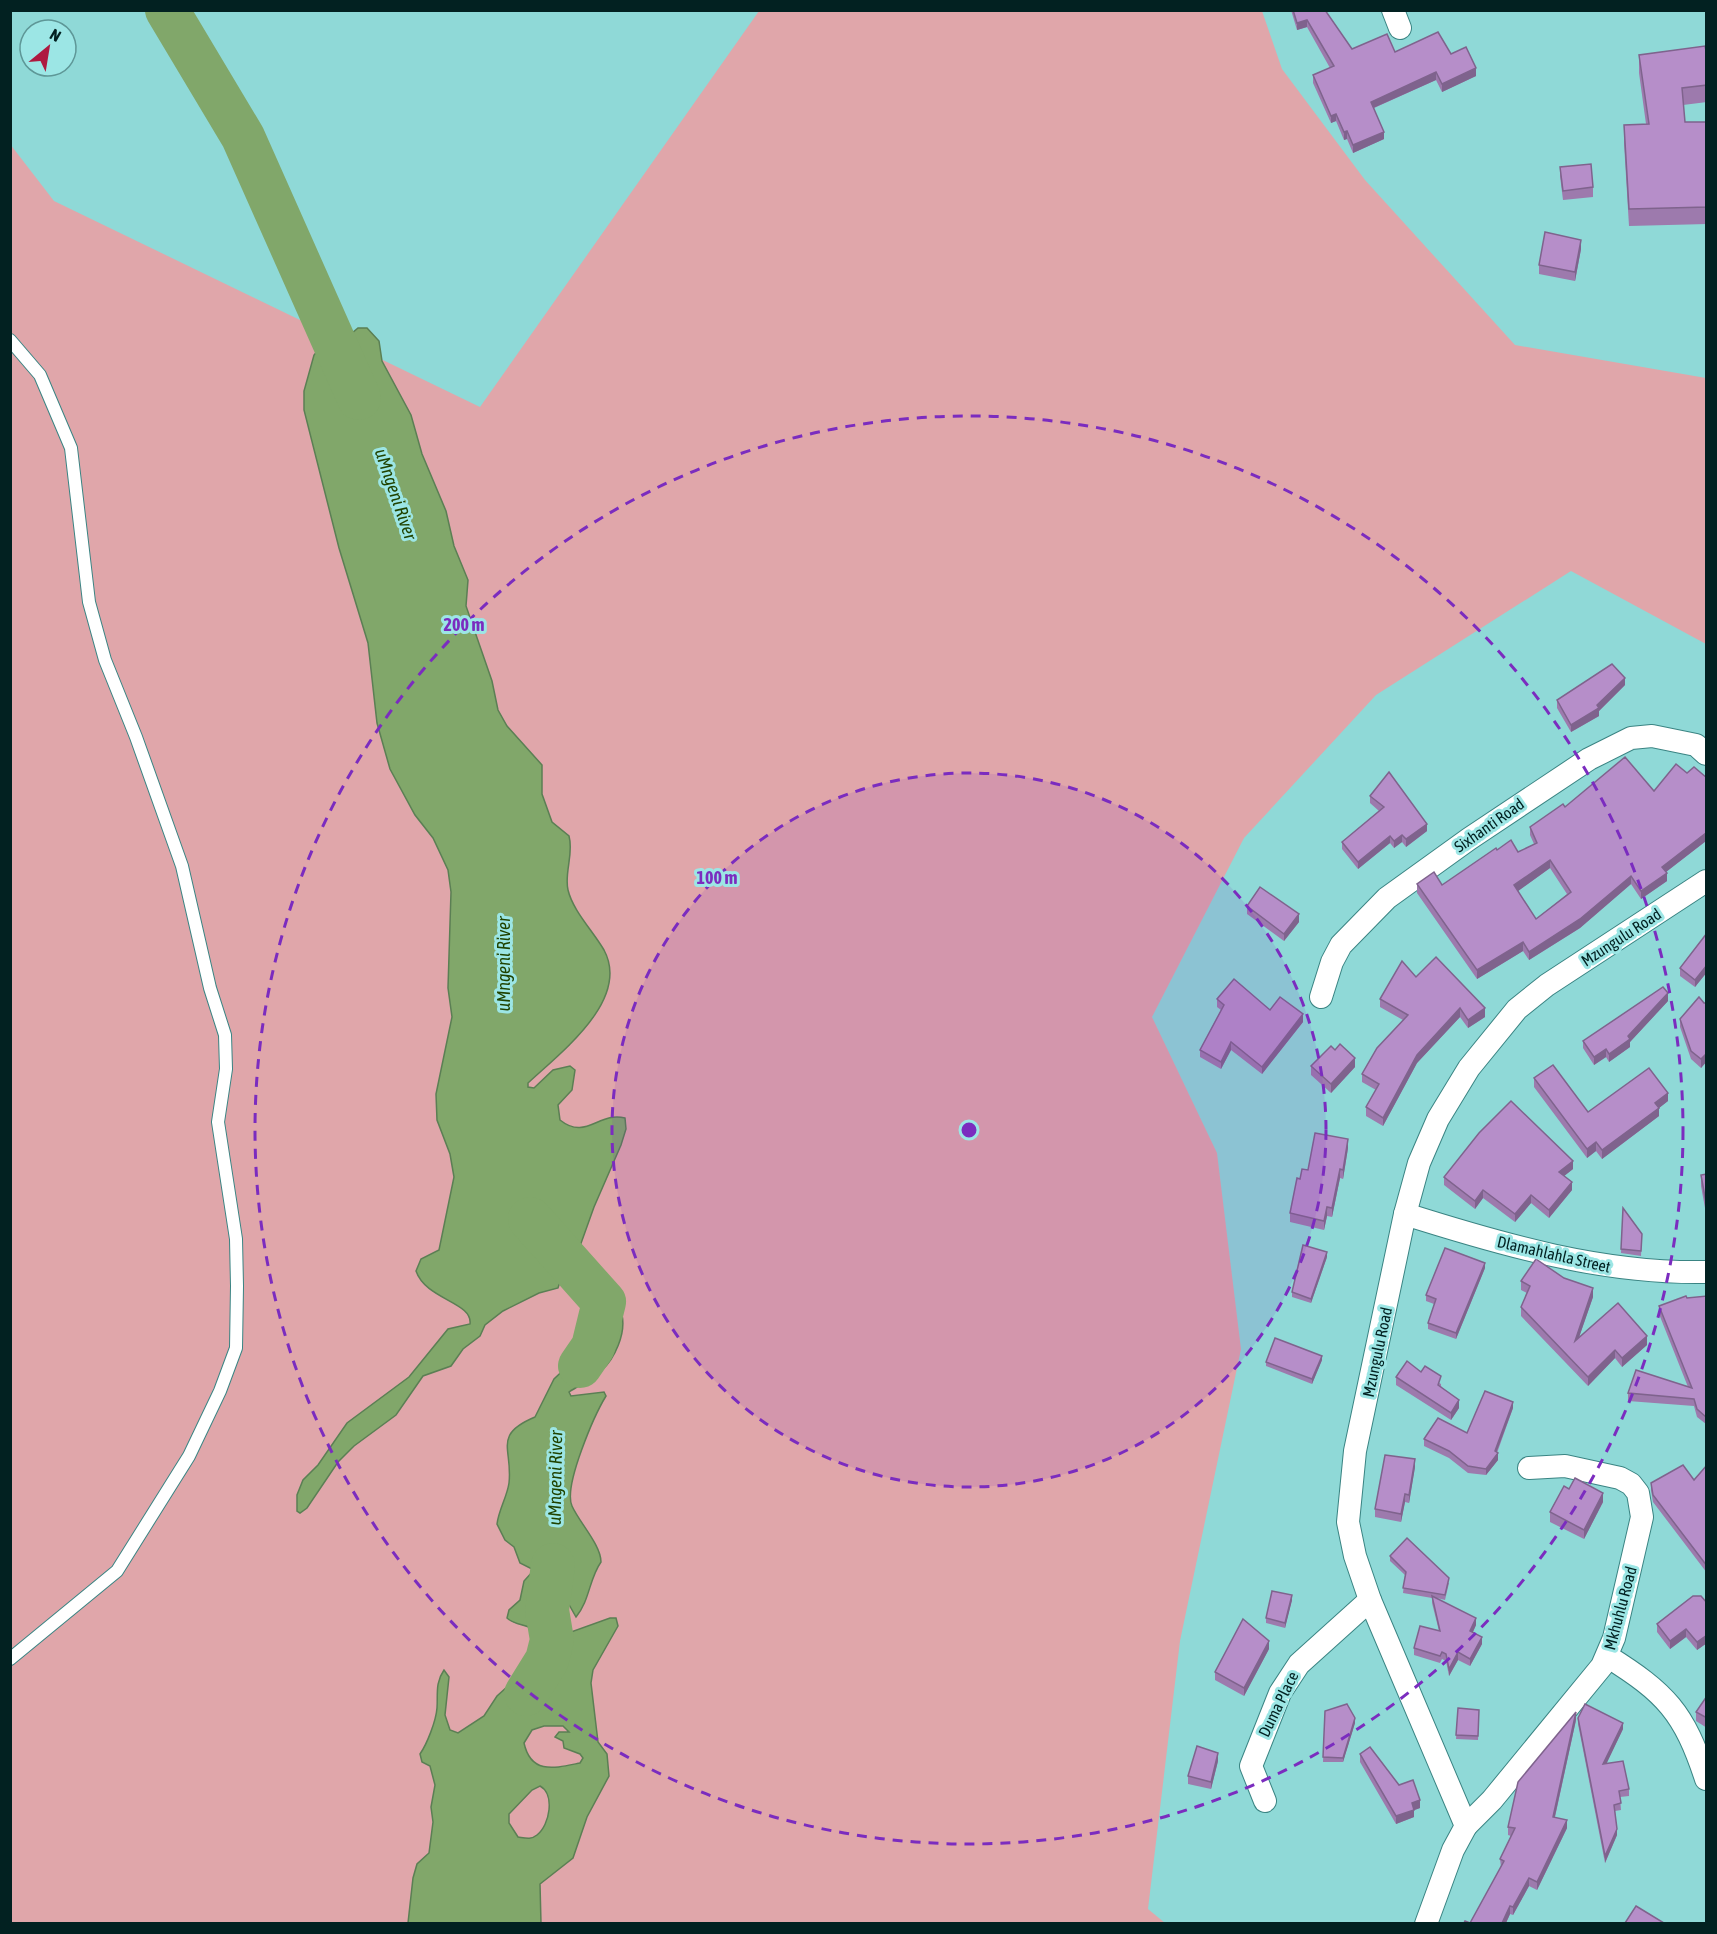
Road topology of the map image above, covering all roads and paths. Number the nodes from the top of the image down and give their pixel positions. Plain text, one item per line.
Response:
1 (10, 340) edge
2 (1707, 754) edge
3 (1707, 881) edge
4 (1321, 997) dead end
5 (1405, 1214) junction
6 (1707, 1272) edge
7 (1529, 1468) dead end
8 (1370, 1600) junction
9 (1607, 1656) junction
10 (10, 1659) edge
11 (1707, 1779) edge
12 (1265, 1801) dead end
13 (1467, 1826) junction
14 (1426, 1923) edge

1 - 10 lane
2 - 4 street, Sixhanti Road
3 - 5 street, Mzungulu Road
5 - 6 street, Dlamahlahla Street
5 - 8 street, Mzungulu Road
7 - 9 street, Mkhuhlu Road
8 - 12 street, Duma Place
8 - 13 street, Mzungulu Road
9 - 11 street
9 - 13 street, Mkhuhlu Road
13 - 14 street

